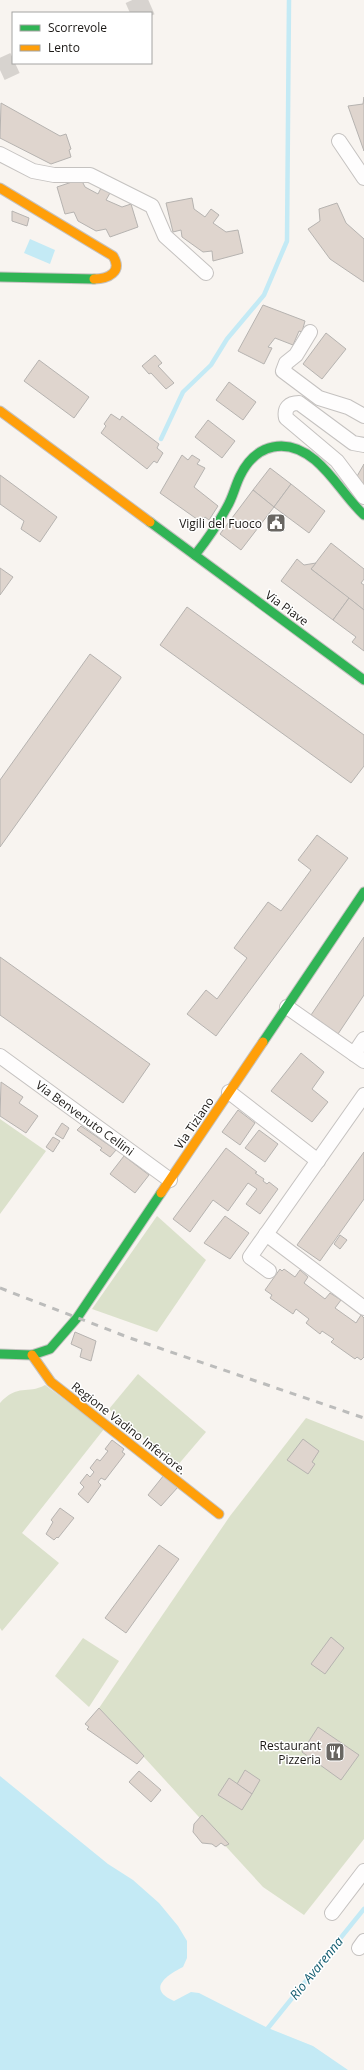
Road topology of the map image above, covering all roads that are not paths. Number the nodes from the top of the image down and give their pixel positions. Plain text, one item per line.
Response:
1 (339, 141) dead end
2 (0, 154) edge
3 (364, 178) edge
4 (0, 188) edge
5 (206, 273) dead end
6 (0, 277) edge
7 (310, 332) dead end
8 (0, 411) edge
9 (364, 416) edge
10 (364, 445) edge
11 (364, 497) edge
12 (364, 515) edge
13 (196, 555) junction
14 (364, 680) edge
15 (364, 892) edge
16 (287, 1007) junction
17 (364, 1039) edge
18 (0, 1056) edge
19 (359, 1058) edge
20 (229, 1092) junction
21 (364, 1095) edge
22 (318, 1161) junction
23 (170, 1180) junction
24 (266, 1234) junction
25 (268, 1271) dead end
26 (364, 1308) edge
27 (0, 1354) edge
28 (32, 1355) junction
29 (219, 1514) dead end
30 (364, 1871) edge
31 (332, 1913) dead end

1 - 3 street
2 - 5 street
4 - 6 street
7 - 9 street
8 - 13 street, Via Piave
10 - 11 street
12 - 13 street
13 - 14 street, Via Piave
15 - 16 street, Via Tiziano
16 - 19 street
16 - 20 street, Via Tiziano
17 - 19 street
18 - 23 street, Via Benvenuto Cellini
20 - 22 street
20 - 23 street, Via Tiziano
21 - 22 street
22 - 24 street
23 - 28 street, Via Tiziano
24 - 25 street
24 - 26 street
27 - 28 street
28 - 29 street, Regione Vadino Inferiore.
30 - 31 street

